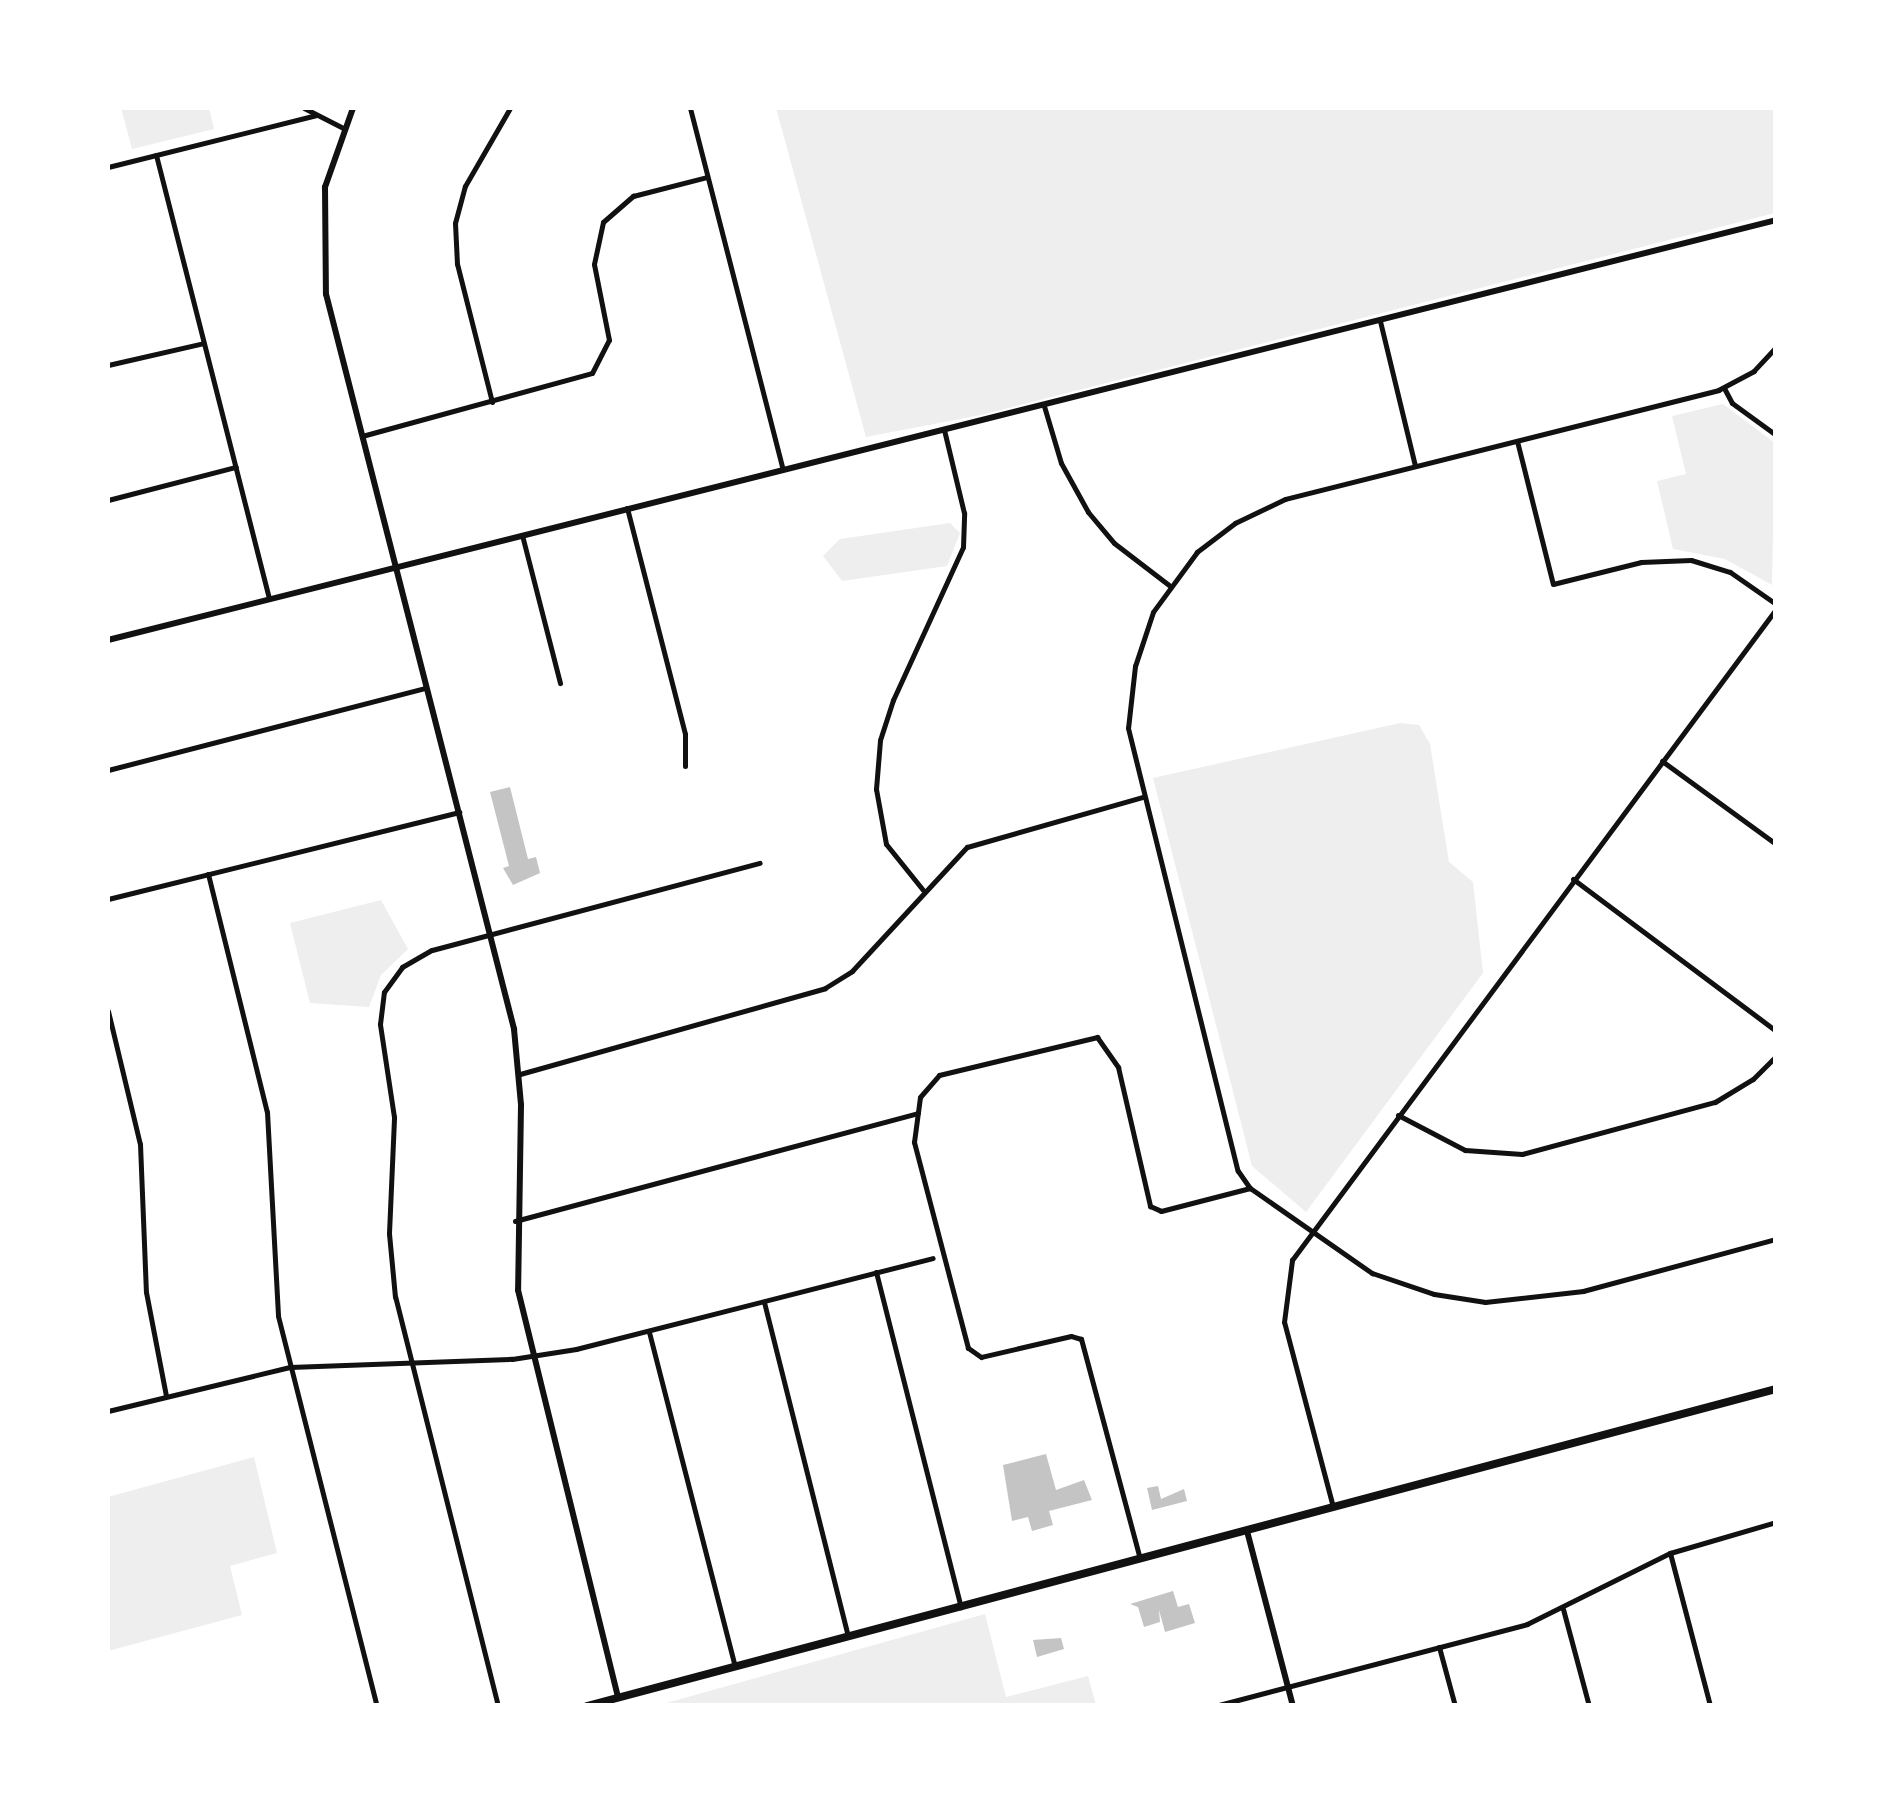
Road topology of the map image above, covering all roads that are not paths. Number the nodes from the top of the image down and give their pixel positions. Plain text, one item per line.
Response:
1 (304, 108) edge
2 (354, 108) edge
3 (510, 108) edge
4 (690, 108) edge
5 (316, 115) junction
6 (342, 128) junction
7 (156, 155) junction
8 (108, 167) edge
9 (707, 176) junction
10 (1776, 220) edge
11 (1380, 321) junction
12 (204, 343) junction
13 (1776, 347) edge
14 (108, 365) edge
15 (1724, 388) junction
16 (492, 403) junction
17 (1044, 406) junction
18 (944, 430) junction
19 (1776, 435) edge
20 (362, 436) junction
21 (1517, 441) junction
22 (1415, 466) junction
23 (236, 467) junction
24 (783, 469) junction
25 (108, 500) edge
26 (627, 508) junction
27 (522, 535) junction
28 (396, 567) junction
29 (1170, 585) junction
30 (269, 599) junction
31 (1776, 606) edge
32 (108, 640) edge
33 (560, 683) dead end
34 (426, 688) junction
35 (1662, 761) junction
36 (685, 766) dead end
37 (108, 770) edge
38 (1143, 797) junction
39 (458, 812) junction
40 (1776, 844) edge
41 (760, 863) dead end
42 (208, 874) junction
43 (1573, 880) junction
44 (923, 890) junction
45 (108, 899) edge
46 (491, 936) junction
47 (108, 1012) edge
48 (1776, 1031) edge
49 (1776, 1056) edge
50 (520, 1074) junction
51 (918, 1112) junction
52 (1398, 1115) junction
53 (1250, 1188) junction
54 (514, 1221) junction
55 (1310, 1233) junction
56 (1776, 1239) edge
57 (932, 1258) dead end
58 (876, 1272) junction
59 (764, 1302) junction
60 (648, 1332) junction
61 (532, 1357) junction
62 (410, 1362) junction
63 (290, 1368) junction
64 (1776, 1389) edge
65 (166, 1396) junction
66 (108, 1411) edge
67 (1334, 1507) junction
68 (1776, 1522) edge
69 (1247, 1530) junction
70 (1670, 1553) junction
71 (1140, 1559) junction
72 (961, 1606) junction
73 (1562, 1609) junction
74 (848, 1637) junction
75 (1439, 1647) junction
76 (735, 1666) junction
77 (1287, 1686) junction
78 (618, 1697) junction
79 (377, 1706) edge
80 (498, 1706) edge
81 (588, 1706) edge
82 (1215, 1706) edge
83 (1292, 1706) edge
84 (1454, 1706) edge
85 (1589, 1706) edge
86 (1710, 1706) edge

1 - 5 street
2 - 6 street
3 - 16 street
4 - 9 street
5 - 6 street
5 - 7 street
6 - 20 street
7 - 8 street
7 - 12 street
9 - 16 street
9 - 24 street
10 - 11 street
11 - 17 street
11 - 22 street
12 - 14 street
12 - 23 street
13 - 15 street
15 - 19 street
15 - 21 street
16 - 20 street
17 - 18 street
17 - 29 street
18 - 24 street
18 - 44 street
20 - 28 street
21 - 22 street
21 - 31 street
22 - 29 street
23 - 25 street
23 - 30 street
24 - 26 street
26 - 27 street
26 - 36 street
27 - 28 street
27 - 33 street
28 - 30 street
28 - 34 street
29 - 38 street
30 - 32 street
31 - 35 street
34 - 37 street
34 - 39 street
35 - 40 street
35 - 43 street
38 - 44 street
38 - 53 street
39 - 42 street
39 - 46 street
41 - 46 street
42 - 45 street
42 - 63 street
43 - 48 street
43 - 52 street
44 - 50 street
46 - 50 street
46 - 62 street
47 - 65 street
49 - 52 street
50 - 54 street
51 - 53 street
51 - 54 street
51 - 71 street
52 - 55 street
53 - 55 street
54 - 61 street
55 - 56 street
55 - 67 street
57 - 58 street
58 - 59 street
58 - 72 street
59 - 60 street
59 - 74 street
60 - 61 street
60 - 76 street
61 - 62 street
61 - 78 street
62 - 63 street
62 - 80 street
63 - 65 street
63 - 79 street
64 - 67 main road
65 - 66 street
67 - 69 main road
68 - 70 street
69 - 71 main road
69 - 77 street
70 - 73 street
70 - 86 street
71 - 72 main road
72 - 74 main road
73 - 75 street
73 - 85 street
74 - 76 main road
75 - 77 street
75 - 84 street
76 - 78 main road
77 - 82 street
77 - 83 street
78 - 81 main road

